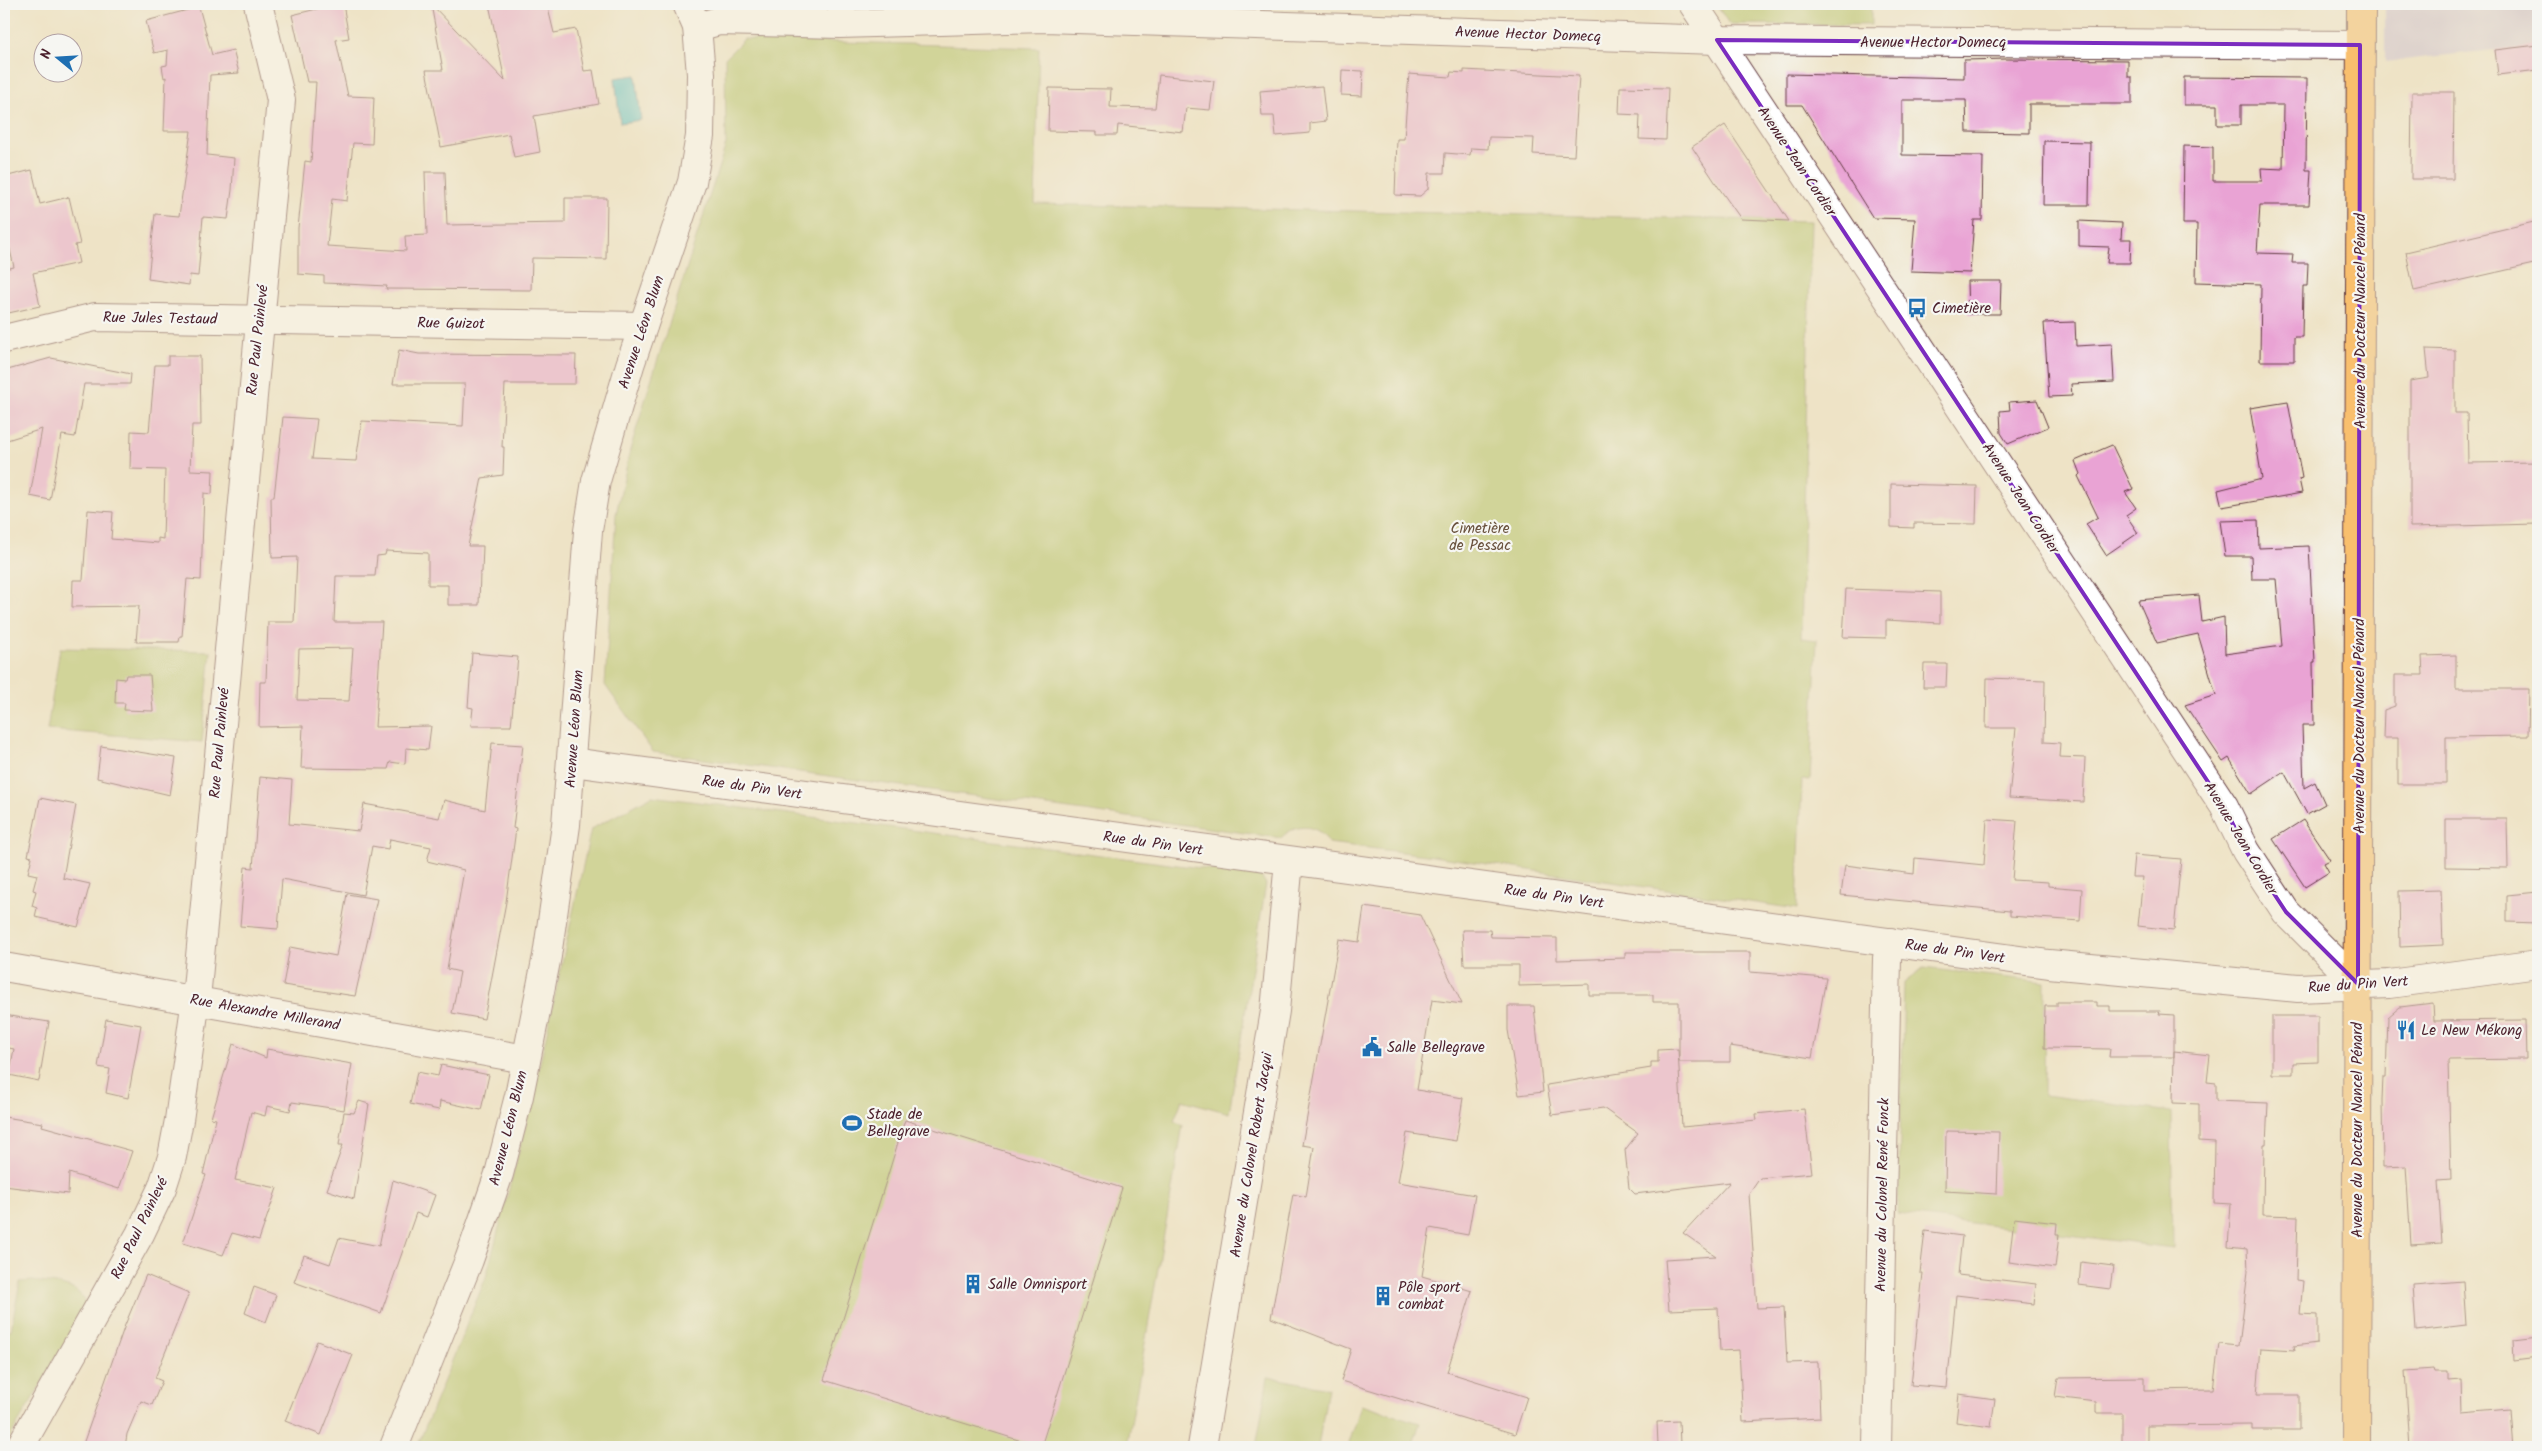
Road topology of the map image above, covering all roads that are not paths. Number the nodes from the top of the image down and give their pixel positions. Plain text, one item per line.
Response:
1 (258, 4) edge
2 (1693, 4) edge
3 (2360, 4) edge
4 (692, 16) edge
5 (1717, 40) junction
6 (2360, 45) junction
7 (258, 321) junction
8 (643, 326) junction
9 (4, 339) edge
10 (572, 762) junction
11 (1289, 861) junction
12 (1890, 942) junction
13 (2538, 964) edge
14 (4, 967) edge
15 (2358, 984) junction
16 (196, 999) junction
17 (526, 1059) junction
18 (20, 1447) edge
19 (394, 1447) edge
20 (1202, 1447) edge
21 (1877, 1447) edge
22 (2356, 1447) edge

1 - 7 street, Rue Paul Painlevé
2 - 5 street, Avenue Jean Cordier
3 - 6 main road, Avenue du Docteur Nancel Pénard
4 - 5 street, Avenue Hector Domecq
4 - 8 street, Avenue Léon Blum
5 - 6 street, Avenue Hector Domecq
5 - 15 street, Avenue Jean Cordier
6 - 15 main road, Avenue du Docteur Nancel Pénard
7 - 8 street, Rue Guizot
7 - 9 street, Rue Jules Testaud
7 - 16 street, Rue Paul Painlevé
8 - 10 street, Avenue Léon Blum
10 - 11 street, Rue du Pin Vert
10 - 17 street, Avenue Léon Blum
11 - 12 street, Rue du Pin Vert
11 - 20 street, Avenue du Colonel Robert Jacqui
12 - 15 street, Rue du Pin Vert
12 - 21 street, Avenue du Colonel René Fonck
13 - 15 street, Rue du Pin Vert
14 - 16 street, Rue Alexandre Millerand
15 - 22 main road, Avenue du Docteur Nancel Pénard
16 - 17 street, Rue Alexandre Millerand
16 - 18 street, Rue Paul Painlevé
17 - 19 street, Avenue Léon Blum

